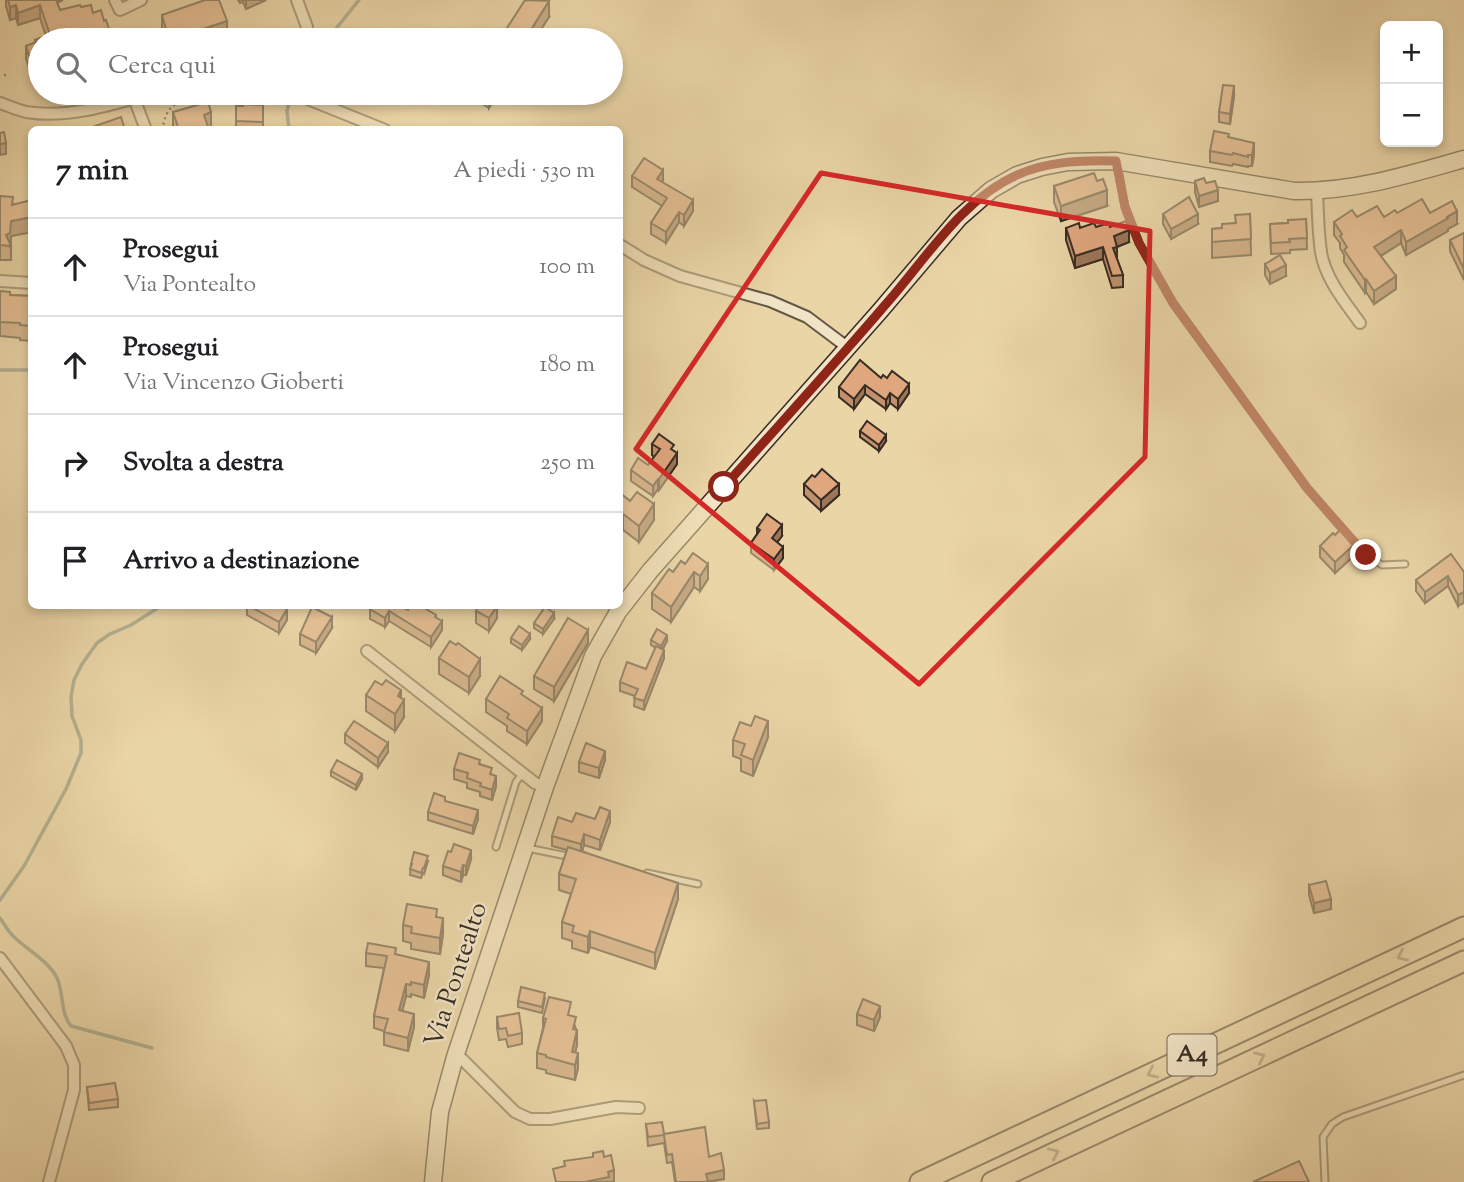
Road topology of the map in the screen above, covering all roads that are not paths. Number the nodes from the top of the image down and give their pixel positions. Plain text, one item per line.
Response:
1 (115, 0) edge
2 (141, 0) edge
3 (297, 0) edge
4 (307, 28) edge
5 (0, 103) edge
6 (106, 105) edge
7 (137, 105) edge
8 (323, 105) edge
9 (144, 126) edge
10 (375, 126) edge
11 (1464, 159) edge
12 (1116, 161) junction
13 (1317, 191) junction
14 (623, 247) edge
15 (0, 281) edge
16 (28, 283) edge
17 (1360, 323) dead end
18 (847, 347) junction
19 (1405, 564) dead end
20 (623, 606) edge
21 (620, 609) edge
22 (367, 651) dead end
23 (523, 773) junction
24 (545, 787) junction
25 (496, 847) dead end
26 (526, 847) junction
27 (579, 859) edge
28 (645, 873) edge
29 (698, 884) dead end
30 (1464, 927) edge
31 (0, 958) edge
32 (1464, 961) edge
33 (455, 1057) junction
34 (1464, 1075) edge
35 (639, 1108) dead end
36 (49, 1182) edge
37 (433, 1182) edge
38 (920, 1182) edge
39 (992, 1182) edge
40 (1325, 1182) edge

1 - 2 street
3 - 4 street
5 - 6 street
7 - 9 street
8 - 10 street
11 - 13 street, Via Pontealto
12 - 13 street, Via Pontealto
12 - 18 street, Via Pontealto
12 - 19 lane
13 - 17 street
14 - 18 street
15 - 16 street
18 - 20 street, Via Pontealto
21 - 24 street, Via Pontealto
22 - 23 street
23 - 24 street
23 - 25 lane
24 - 26 street, Via Pontealto
26 - 27 lane
26 - 33 street, Via Pontealto
28 - 29 lane
30 -> 38 highway, A4
31 - 36 street
39 -> 32 highway, A4
33 - 35 street
33 - 37 street, Via Pontealto
34 - 40 lane

